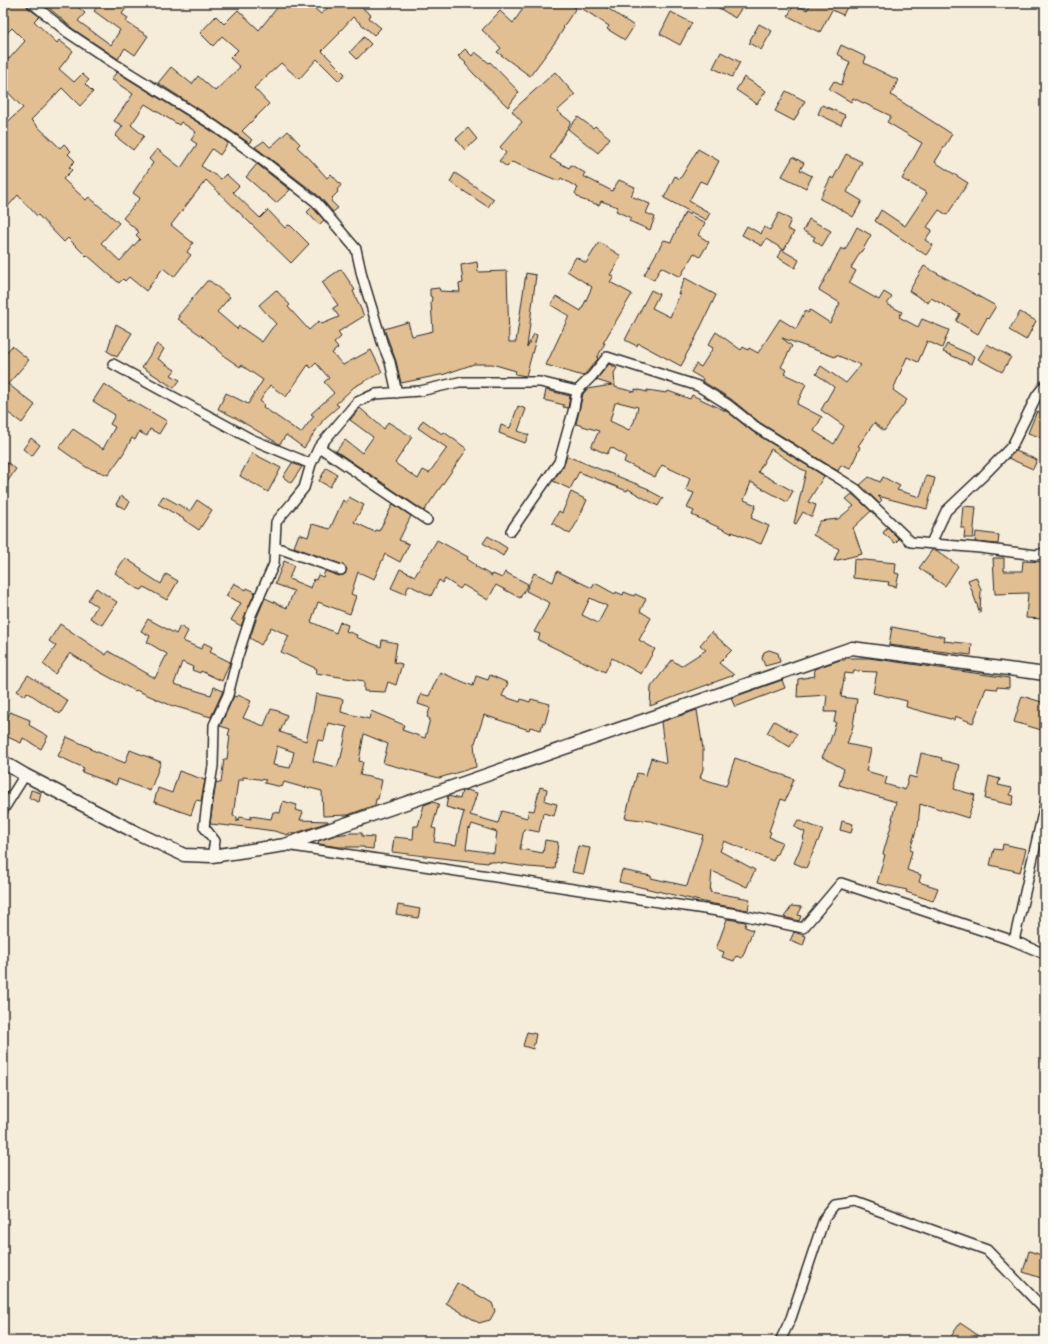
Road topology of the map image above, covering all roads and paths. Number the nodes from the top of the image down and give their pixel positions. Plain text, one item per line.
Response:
1 (32, 3) edge
2 (113, 364) dead end
3 (1045, 385) edge
4 (577, 391) junction
5 (398, 393) junction
6 (319, 447) junction
7 (311, 464) junction
8 (427, 520) dead end
9 (511, 531) dead end
10 (930, 543) junction
11 (275, 547) junction
12 (1045, 553) edge
13 (341, 570) dead end
14 (1045, 674) edge
15 (3, 762) edge
16 (25, 775) junction
17 (1045, 804) edge
18 (3, 810) edge
19 (285, 845) junction
20 (212, 856) junction
21 (1014, 941) junction
22 (1045, 954) edge
23 (1045, 1310) edge
24 (780, 1341) edge

1 - 5 street
2 - 7 street
3 - 10 street
4 - 5 street
4 - 9 street
4 - 10 street
5 - 6 street
6 - 7 street
6 - 8 street
7 - 11 street
10 - 12 street
11 - 13 street
11 - 20 street
14 - 19 street
15 - 16 street
16 - 18 street
16 - 20 street
17 - 21 street
19 - 20 street
19 - 21 street
21 - 22 street
23 - 24 street

